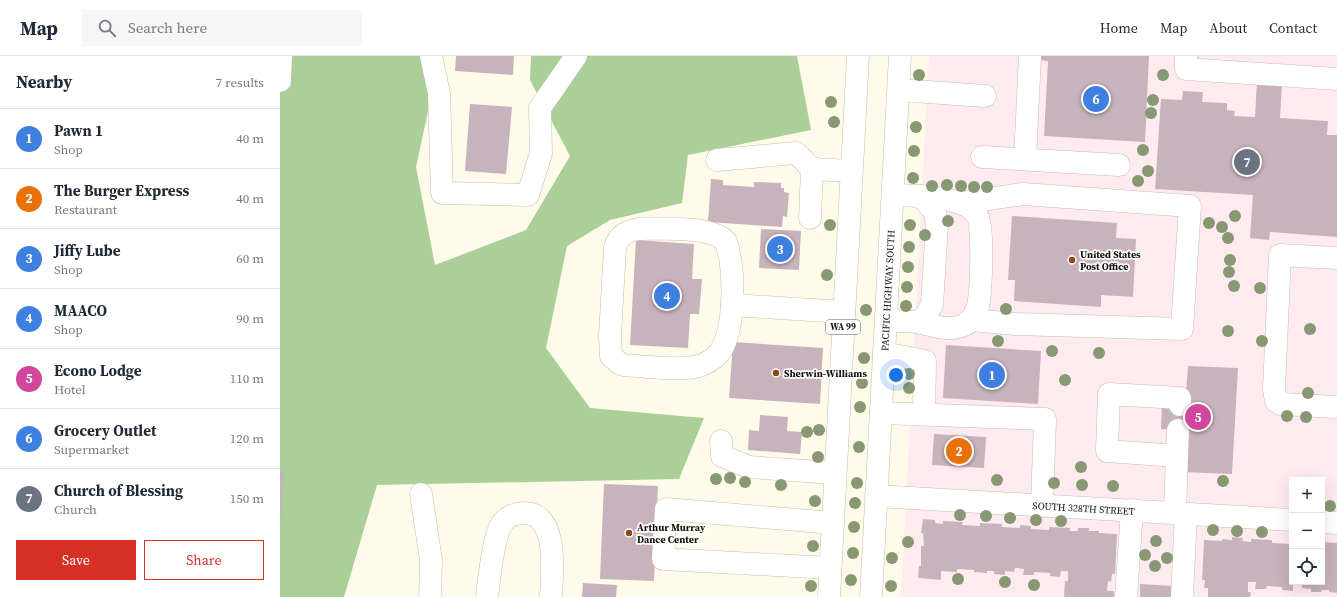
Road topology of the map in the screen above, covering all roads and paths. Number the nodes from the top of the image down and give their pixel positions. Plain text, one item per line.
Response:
1 (281, 56) edge
2 (431, 56) edge
3 (576, 56) edge
4 (858, 56) edge
5 (900, 56) edge
6 (1030, 56) edge
7 (1186, 56) edge
8 (1248, 65) edge
9 (1337, 79) edge
10 (280, 82) edge
11 (898, 90) junction
12 (985, 96) dead end
13 (982, 157) dead end
14 (717, 160) dead end
15 (1025, 160) junction
16 (1119, 165) dead end
17 (812, 169) junction
18 (851, 171) junction
19 (893, 195) junction
20 (920, 196) junction
21 (962, 203) junction
22 (810, 218) dead end
23 (1337, 258) edge
24 (732, 305) junction
25 (844, 312) junction
26 (971, 320) junction
27 (886, 321) junction
28 (918, 322) junction
29 (884, 353) junction
30 (1180, 405) dead end
31 (1337, 407) edge
32 (881, 413) junction
33 (924, 414) junction
34 (1178, 430) dead end
35 (721, 441) dead end
36 (1177, 456) junction
37 (835, 473) junction
38 (421, 494) dead end
39 (876, 496) junction
40 (1042, 506) junction
41 (1132, 510) junction
42 (1180, 514) junction
43 (1289, 520) edge
44 (1325, 522) edge
45 (1337, 522) edge
46 (833, 523) junction
47 (830, 568) junction
48 (430, 597) edge
49 (487, 597) edge
50 (551, 597) edge
51 (829, 597) edge
52 (871, 597) edge
53 (1126, 597) edge
54 (1182, 597) edge

1 - 10 main road
2 - 3 main road
4 - 18 main road, WA 99
5 - 11 main road, PACIFIC HIGHWAY SOUTH
6 - 15 main road
7 - 8 main road
8 - 9 main road
11 - 12 main road
11 - 19 main road, PACIFIC HIGHWAY SOUTH
13 - 15 main road
14 - 17 main road
15 - 16 main road
17 - 18 main road
17 - 22 main road
18 - 25 main road, WA 99
19 - 20 main road
19 - 27 main road, PACIFIC HIGHWAY SOUTH
20 - 21 main road
20 - 28 main road
21 - 26 main road
21 - 26 main road
23 - 31 main road
24 - 24 main road
24 - 25 main road
25 - 37 main road, WA 99
26 - 28 main road
27 - 28 main road
27 - 29 main road, PACIFIC HIGHWAY SOUTH
29 - 32 main road, PACIFIC HIGHWAY SOUTH
29 - 33 main road
30 - 36 main road
32 - 33 main road
32 - 39 main road, PACIFIC HIGHWAY SOUTH
33 - 40 main road
34 - 36 main road
35 - 37 main road
36 - 42 main road
37 - 46 main road, WA 99
38 - 48 main road
39 - 40 main road, SOUTH 328TH STREET
39 - 52 main road, PACIFIC HIGHWAY SOUTH
40 - 41 main road, SOUTH 328TH STREET
41 - 42 main road, SOUTH 328TH STREET
41 - 53 main road
42 - 43 main road, SOUTH 328TH STREET
42 - 54 main road
44 - 45 main road
46 - 47 main road, WA 99
46 - 47 main road
47 - 51 main road, WA 99
49 - 50 main road

